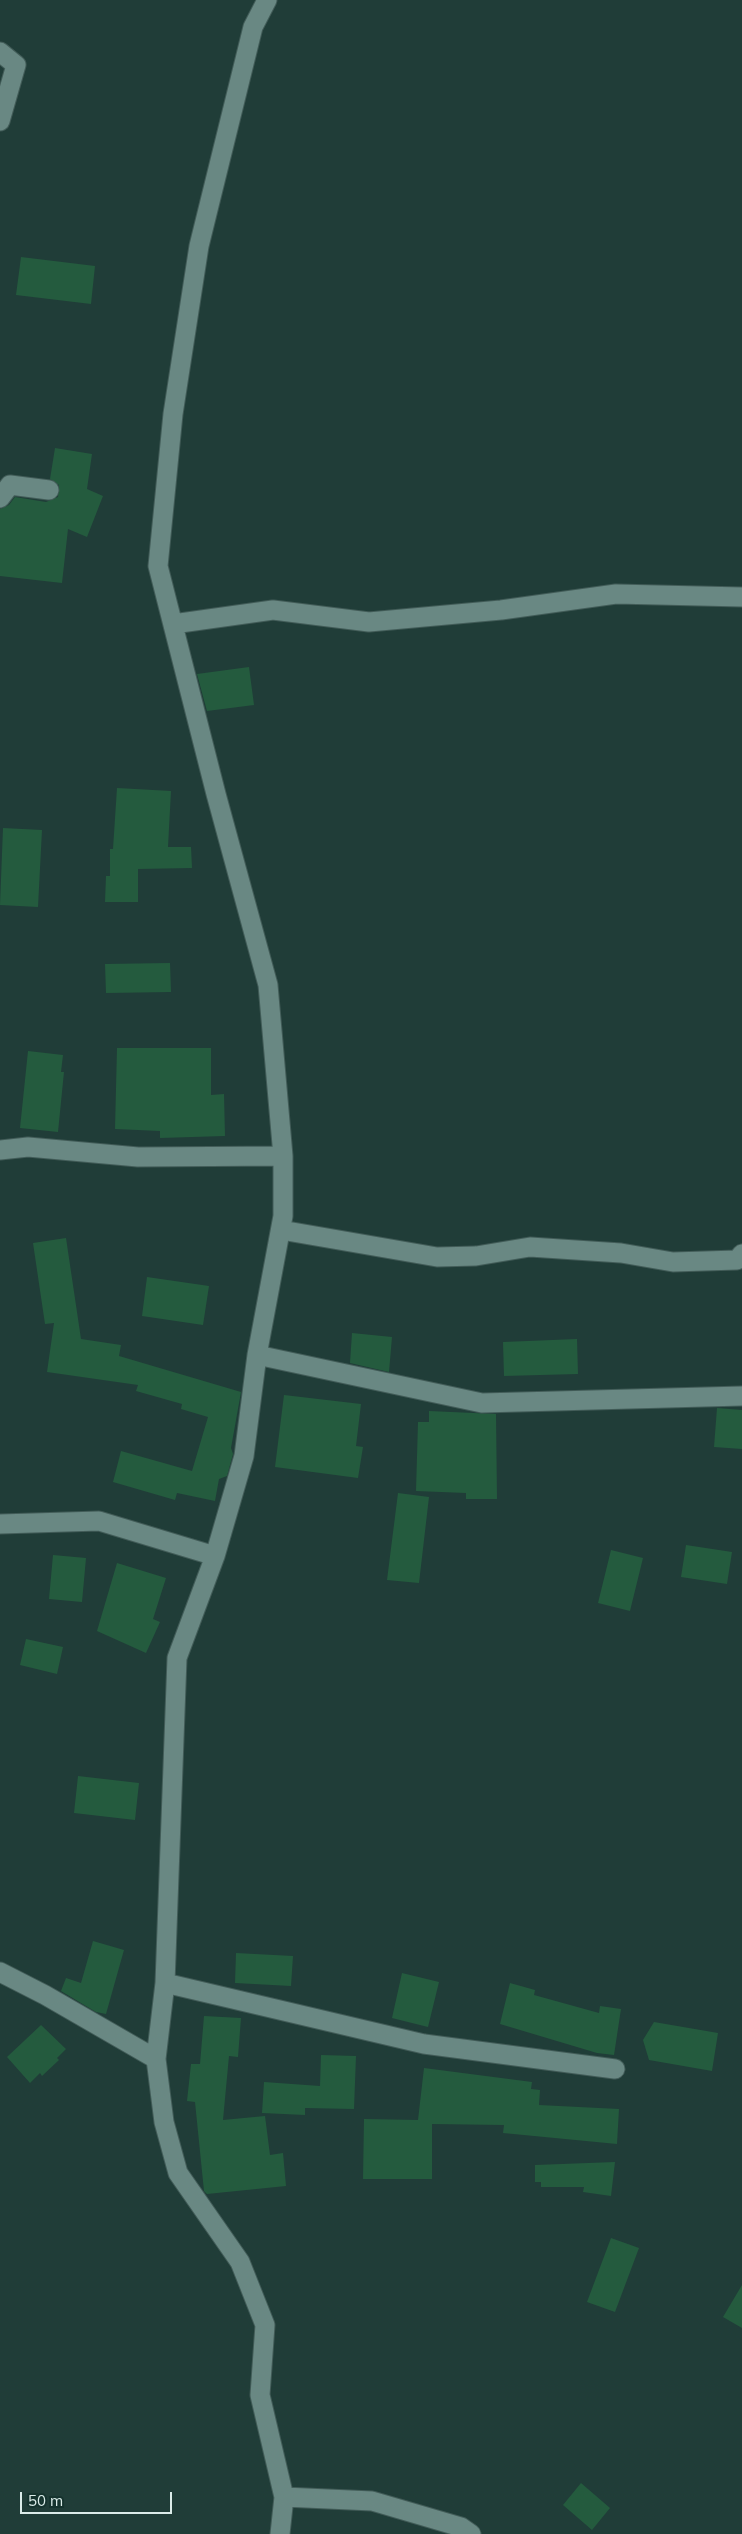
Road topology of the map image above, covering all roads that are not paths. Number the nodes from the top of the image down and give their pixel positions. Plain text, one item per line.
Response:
1 (267, 0) edge
2 (0, 52) edge
3 (0, 121) edge
4 (49, 490) dead end
5 (0, 498) edge
6 (742, 597) edge
7 (173, 624) junction
8 (0, 1150) edge
9 (283, 1156) junction
10 (281, 1230) junction
11 (742, 1254) edge
12 (257, 1355) junction
13 (742, 1396) edge
14 (0, 1524) edge
15 (215, 1556) junction
16 (0, 1972) edge
17 (165, 1983) junction
18 (156, 2059) junction
19 (615, 2069) dead end
20 (284, 2497) junction
21 (280, 2534) edge
22 (471, 2534) edge

1 - 7 street
2 - 3 street
4 - 5 street
6 - 7 street
7 - 9 street
8 - 9 street
9 - 10 street
10 - 11 street
10 - 12 street
12 - 13 street
12 - 15 street
14 - 15 street
15 - 17 street
16 - 18 street
17 - 18 street
17 - 19 street
18 - 20 street
20 - 21 street
20 - 22 street

